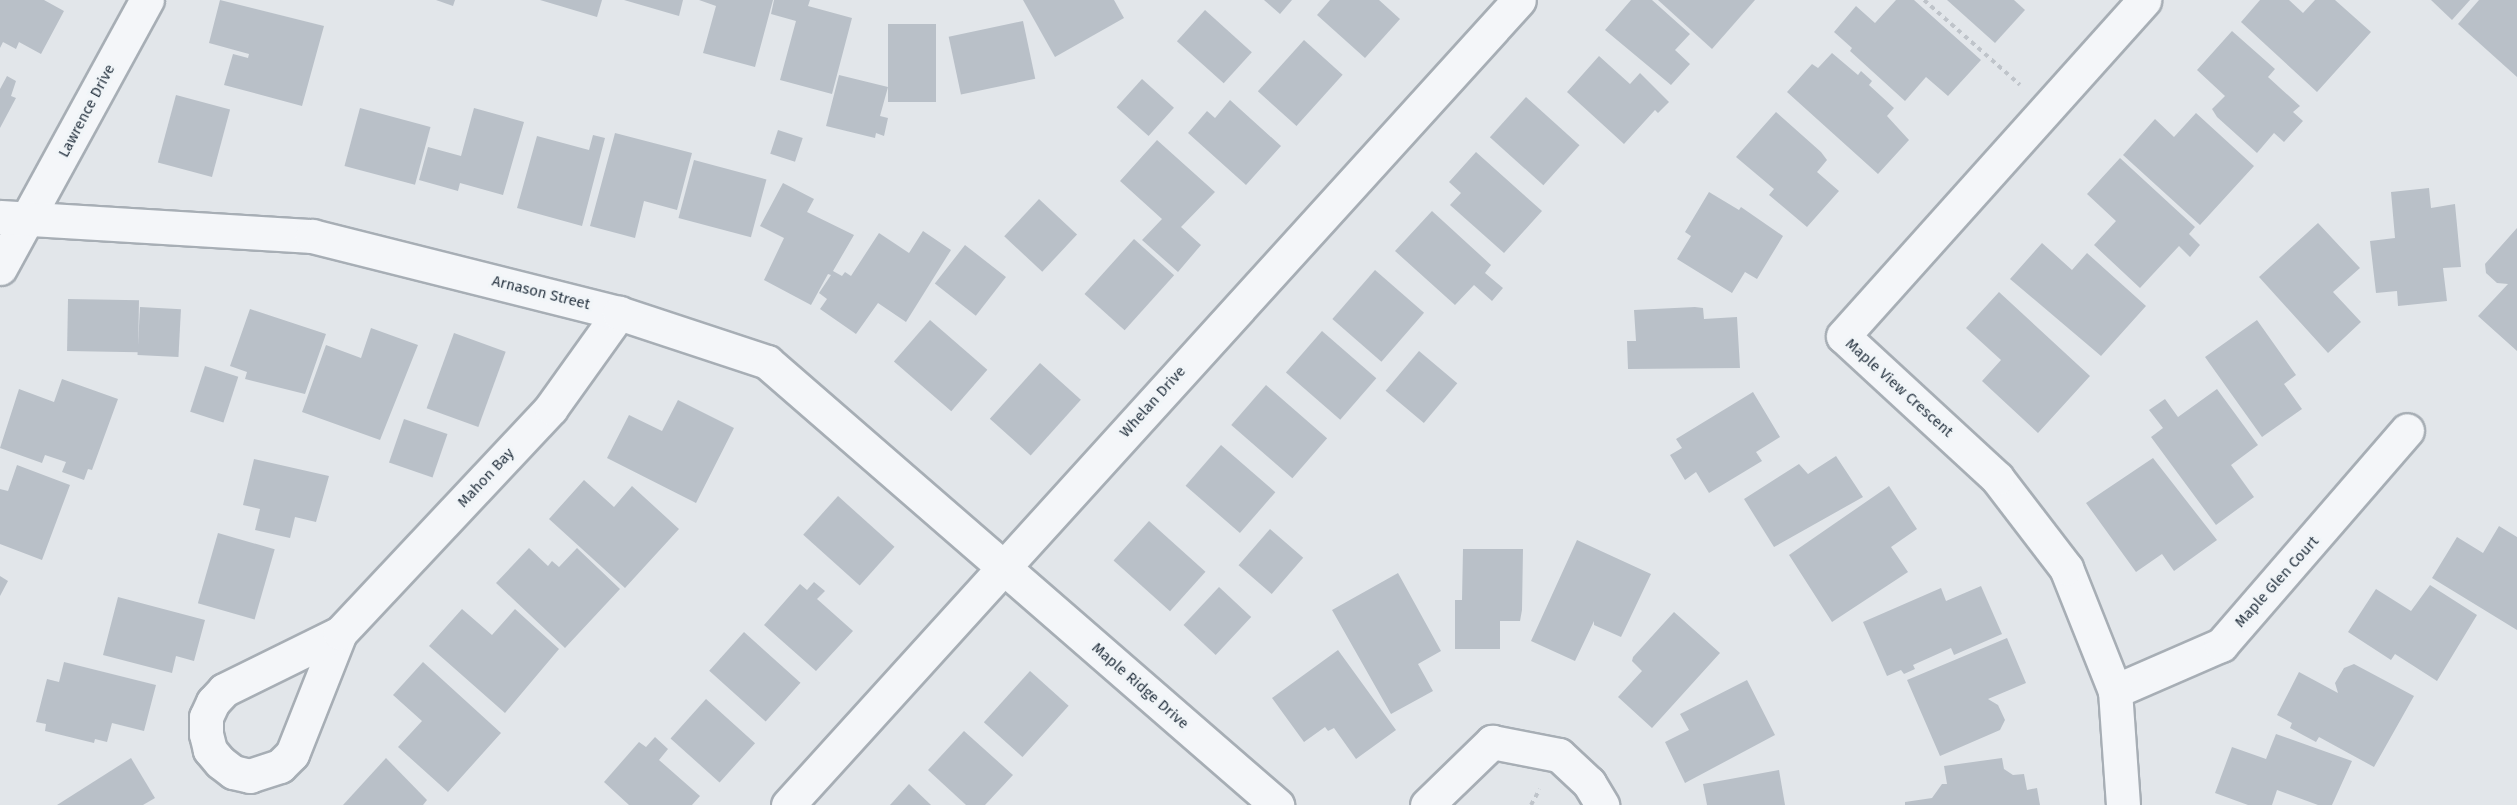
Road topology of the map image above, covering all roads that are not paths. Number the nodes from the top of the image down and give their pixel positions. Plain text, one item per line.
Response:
1 (147, 0) edge
2 (1519, 0) edge
3 (2144, 0) edge
4 (13, 219) edge
5 (0, 268) edge
6 (620, 313) junction
7 (2407, 430) dead end
8 (1002, 568) junction
9 (340, 633) junction
10 (2115, 691) junction
11 (788, 805) edge
12 (1277, 805) edge
13 (1427, 805) edge
14 (1602, 805) edge
15 (2123, 805) edge

1 - 4 street, Lawrence Drive
2 - 8 street, Whelan Drive
3 - 10 street, Maple View Crescent
4 - 5 street, Lawrence Drive
4 - 6 street, Arnason Street
6 - 8 street, Arnason Street
6 - 9 street, Mahon Bay
7 - 10 street, Maple Glen Court
8 - 11 street, Whelan Drive
8 - 12 street, Maple Ridge Drive
9 - 9 street, Mahon Bay
10 - 15 street, Maple View Crescent
13 - 14 street

